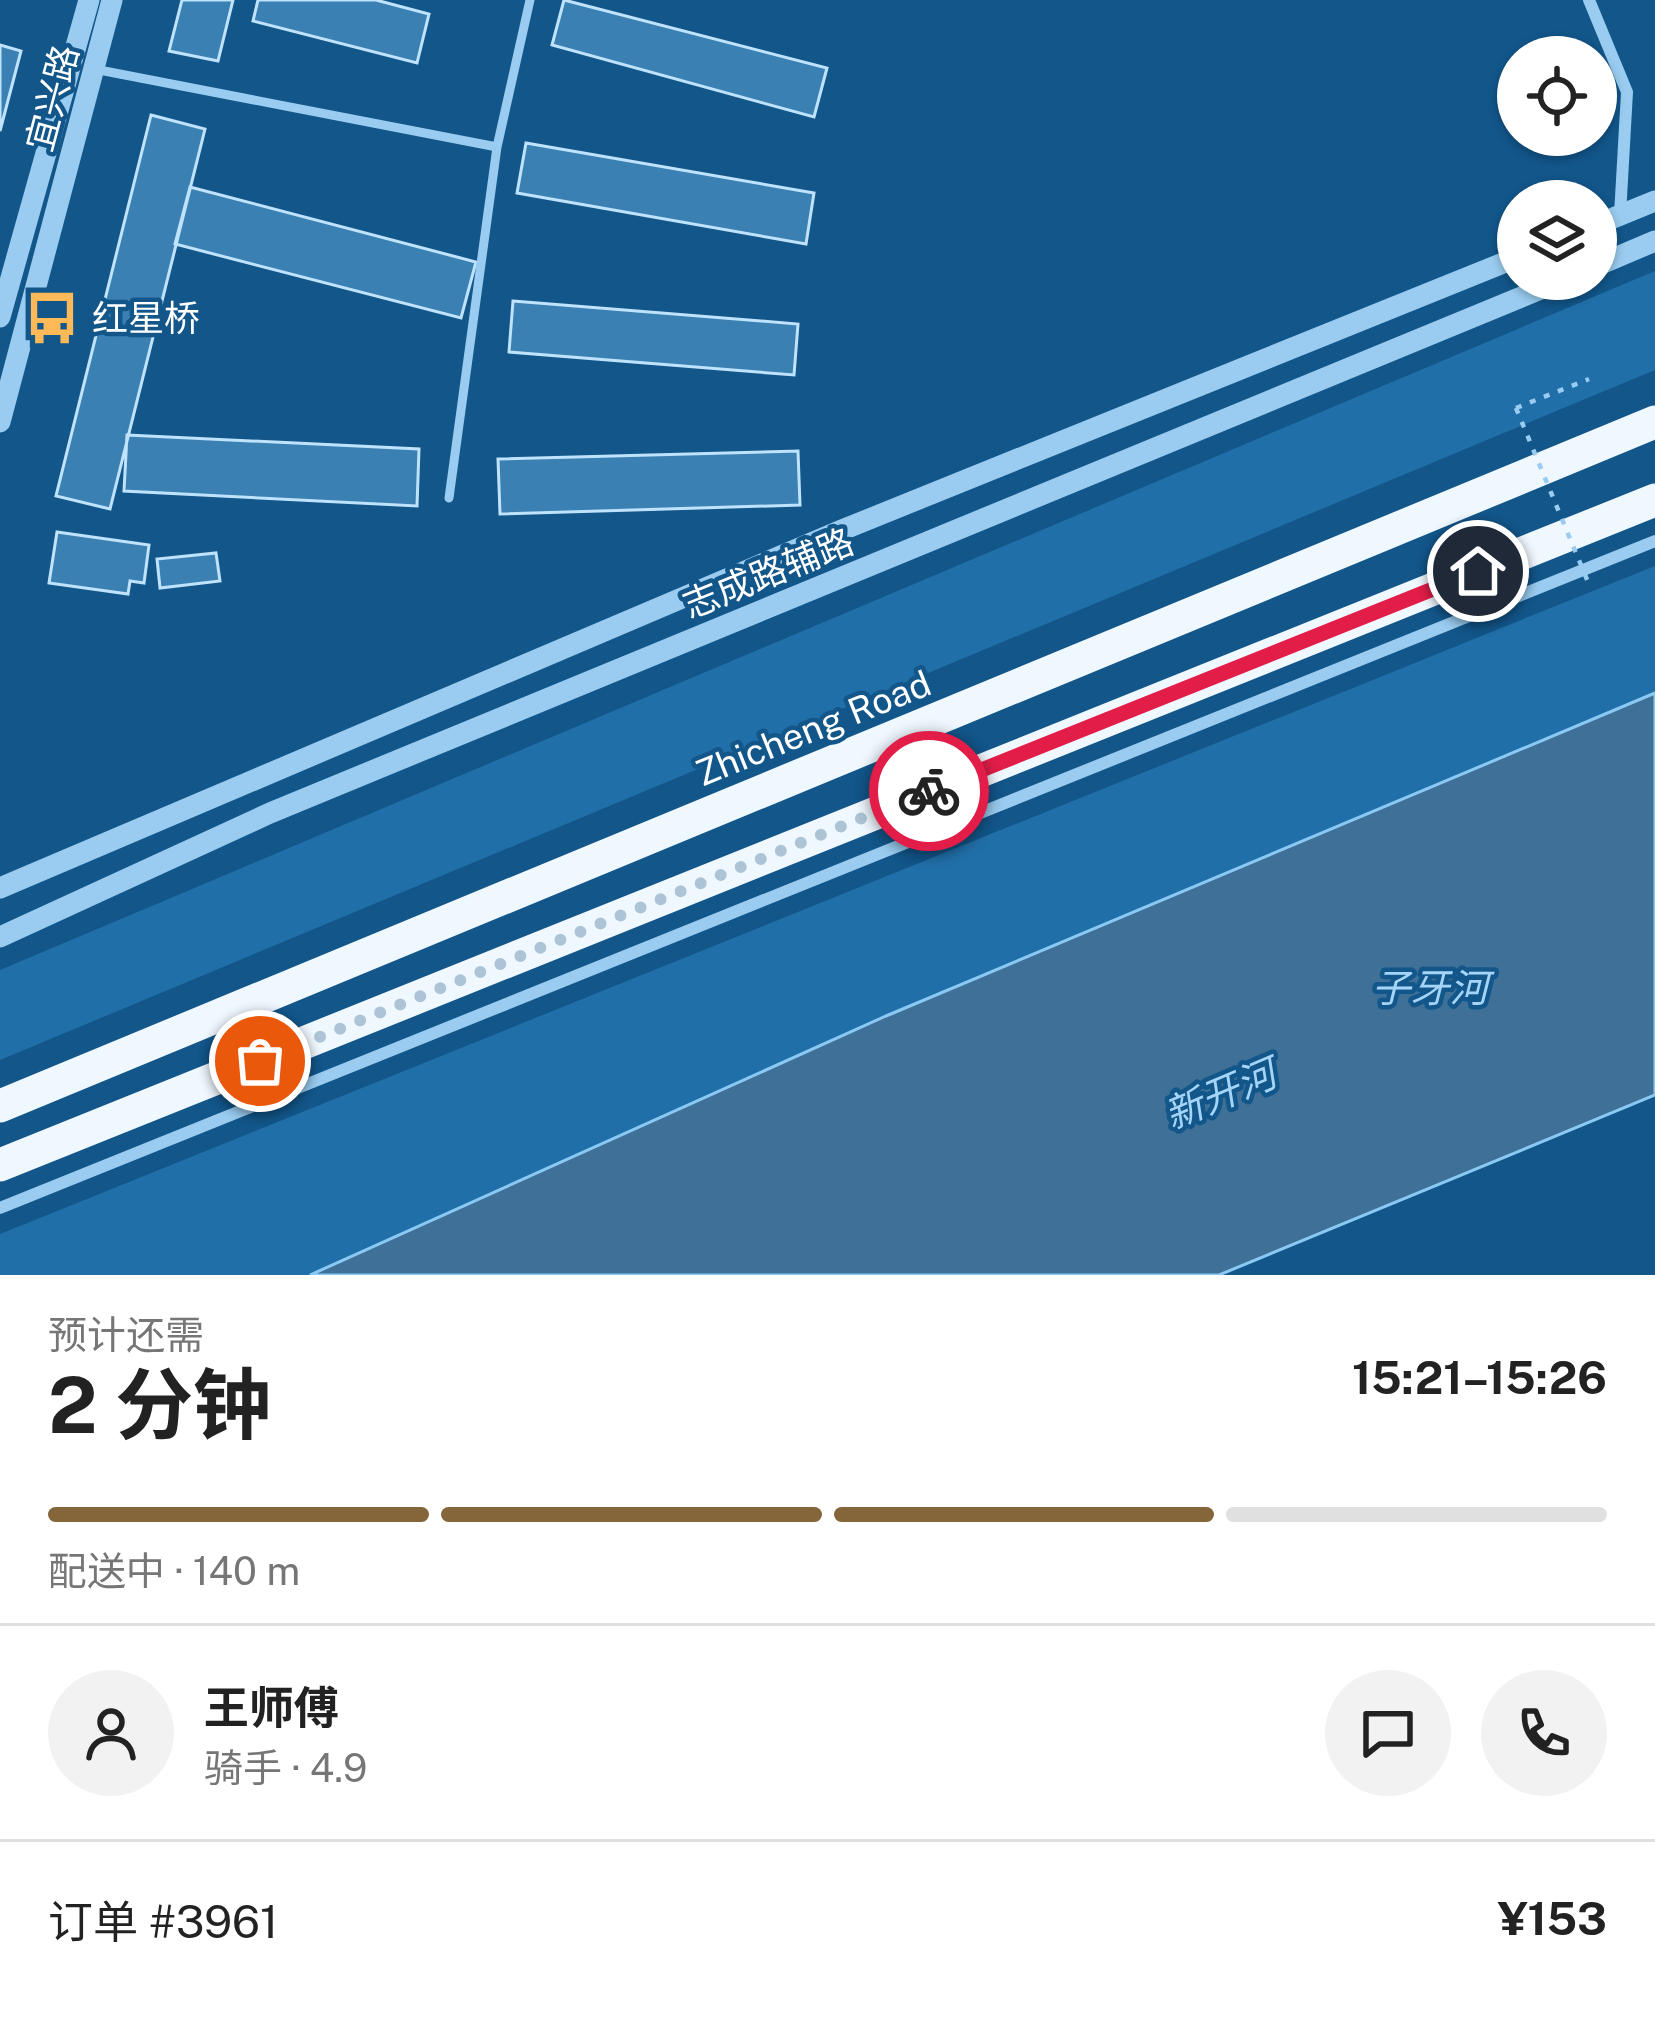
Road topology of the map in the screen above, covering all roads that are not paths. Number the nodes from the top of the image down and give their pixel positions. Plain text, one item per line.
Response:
1 (89, 0) edge
2 (112, 0) edge
3 (530, 0) edge
4 (1589, 0) edge
5 (94, 69) junction
6 (496, 147) junction
7 (1655, 201) edge
8 (1620, 215) junction
9 (1617, 216) edge
10 (1655, 242) edge
11 (1617, 257) edge
12 (1497, 265) edge
13 (1514, 300) edge
14 (0, 317) edge
15 (0, 422) edge
16 (1655, 422) edge
17 (449, 498) dead end
18 (1655, 500) edge
19 (1655, 541) edge
20 (0, 888) edge
21 (0, 937) edge
22 (0, 1106) edge
23 (0, 1165) edge
24 (0, 1208) edge

1 - 14 street, 宜兴路
2 - 5 street, 宜兴路
3 - 6 lane
4 - 8 street
5 - 6 lane
5 - 15 street, 宜兴路
6 - 17 lane
7 - 8 street
8 - 9 street
10 - 11 street
12 - 20 street
13 - 21 street, 志成路辅路
16 - 22 highway, Zhicheng Road
18 - 23 highway
19 - 24 street

